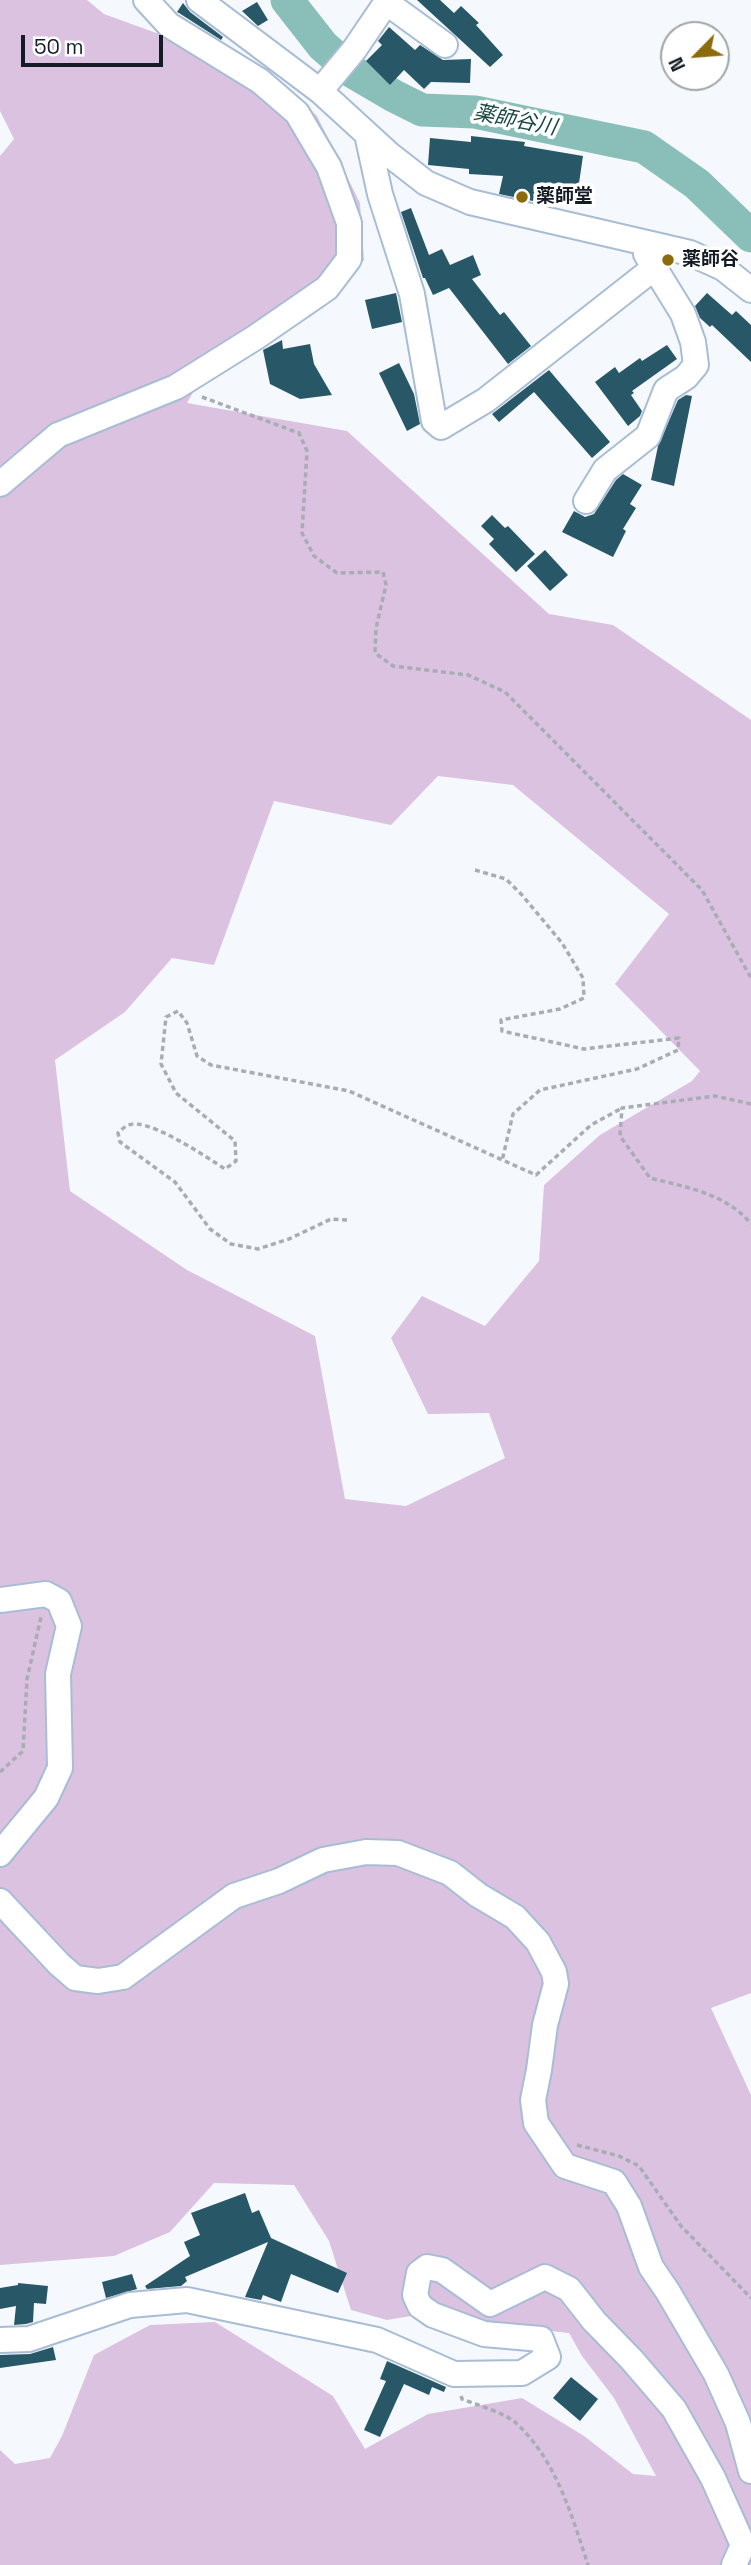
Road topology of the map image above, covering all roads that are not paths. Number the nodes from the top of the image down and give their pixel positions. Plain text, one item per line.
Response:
1 (146, 0) edge
2 (387, 1) edge
3 (211, 4) edge
4 (445, 45) dead end
5 (325, 86) junction
6 (367, 134) junction
7 (640, 241) junction
8 (654, 268) junction
9 (751, 290) edge
10 (0, 484) edge
11 (586, 501) dead end
12 (0, 1600) edge
13 (0, 1854) edge
14 (0, 1900) edge
15 (0, 2340) edge
16 (751, 2471) edge
17 (734, 2565) edge

1 - 10 street
2 - 4 street
2 - 5 street
3 - 5 street
5 - 6 street
6 - 7 street
6 - 8 street
7 - 8 street
7 - 9 street
8 - 11 street
12 - 13 street
14 - 16 street
15 - 17 street

